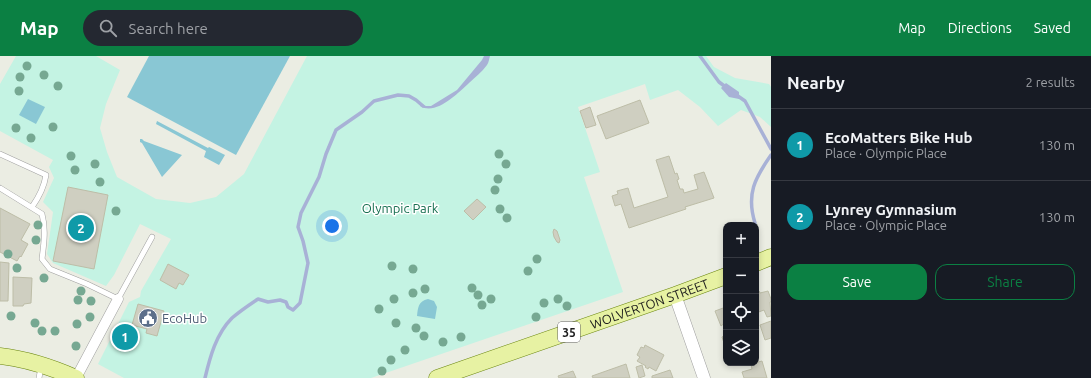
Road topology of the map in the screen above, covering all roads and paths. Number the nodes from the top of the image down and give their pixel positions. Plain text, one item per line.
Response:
1 (0, 154) edge
2 (0, 188) edge
3 (32, 207) junction
4 (152, 237) dead end
5 (771, 256) edge
6 (759, 262) edge
7 (723, 277) edge
8 (675, 296) junction
9 (118, 299) junction
10 (0, 356) edge
11 (40, 371) edge
12 (76, 378) edge
13 (437, 378) edge
14 (704, 378) edge

1 - 3 lane
2 - 3 lane
3 - 9 lane
4 - 9 lane
5 - 6 main road
7 - 8 main road, WOLVERTON STREET / 35
8 - 13 main road, WOLVERTON STREET / 35
8 - 14 street
9 - 12 street
10 - 11 main road
11 - 12 main road

